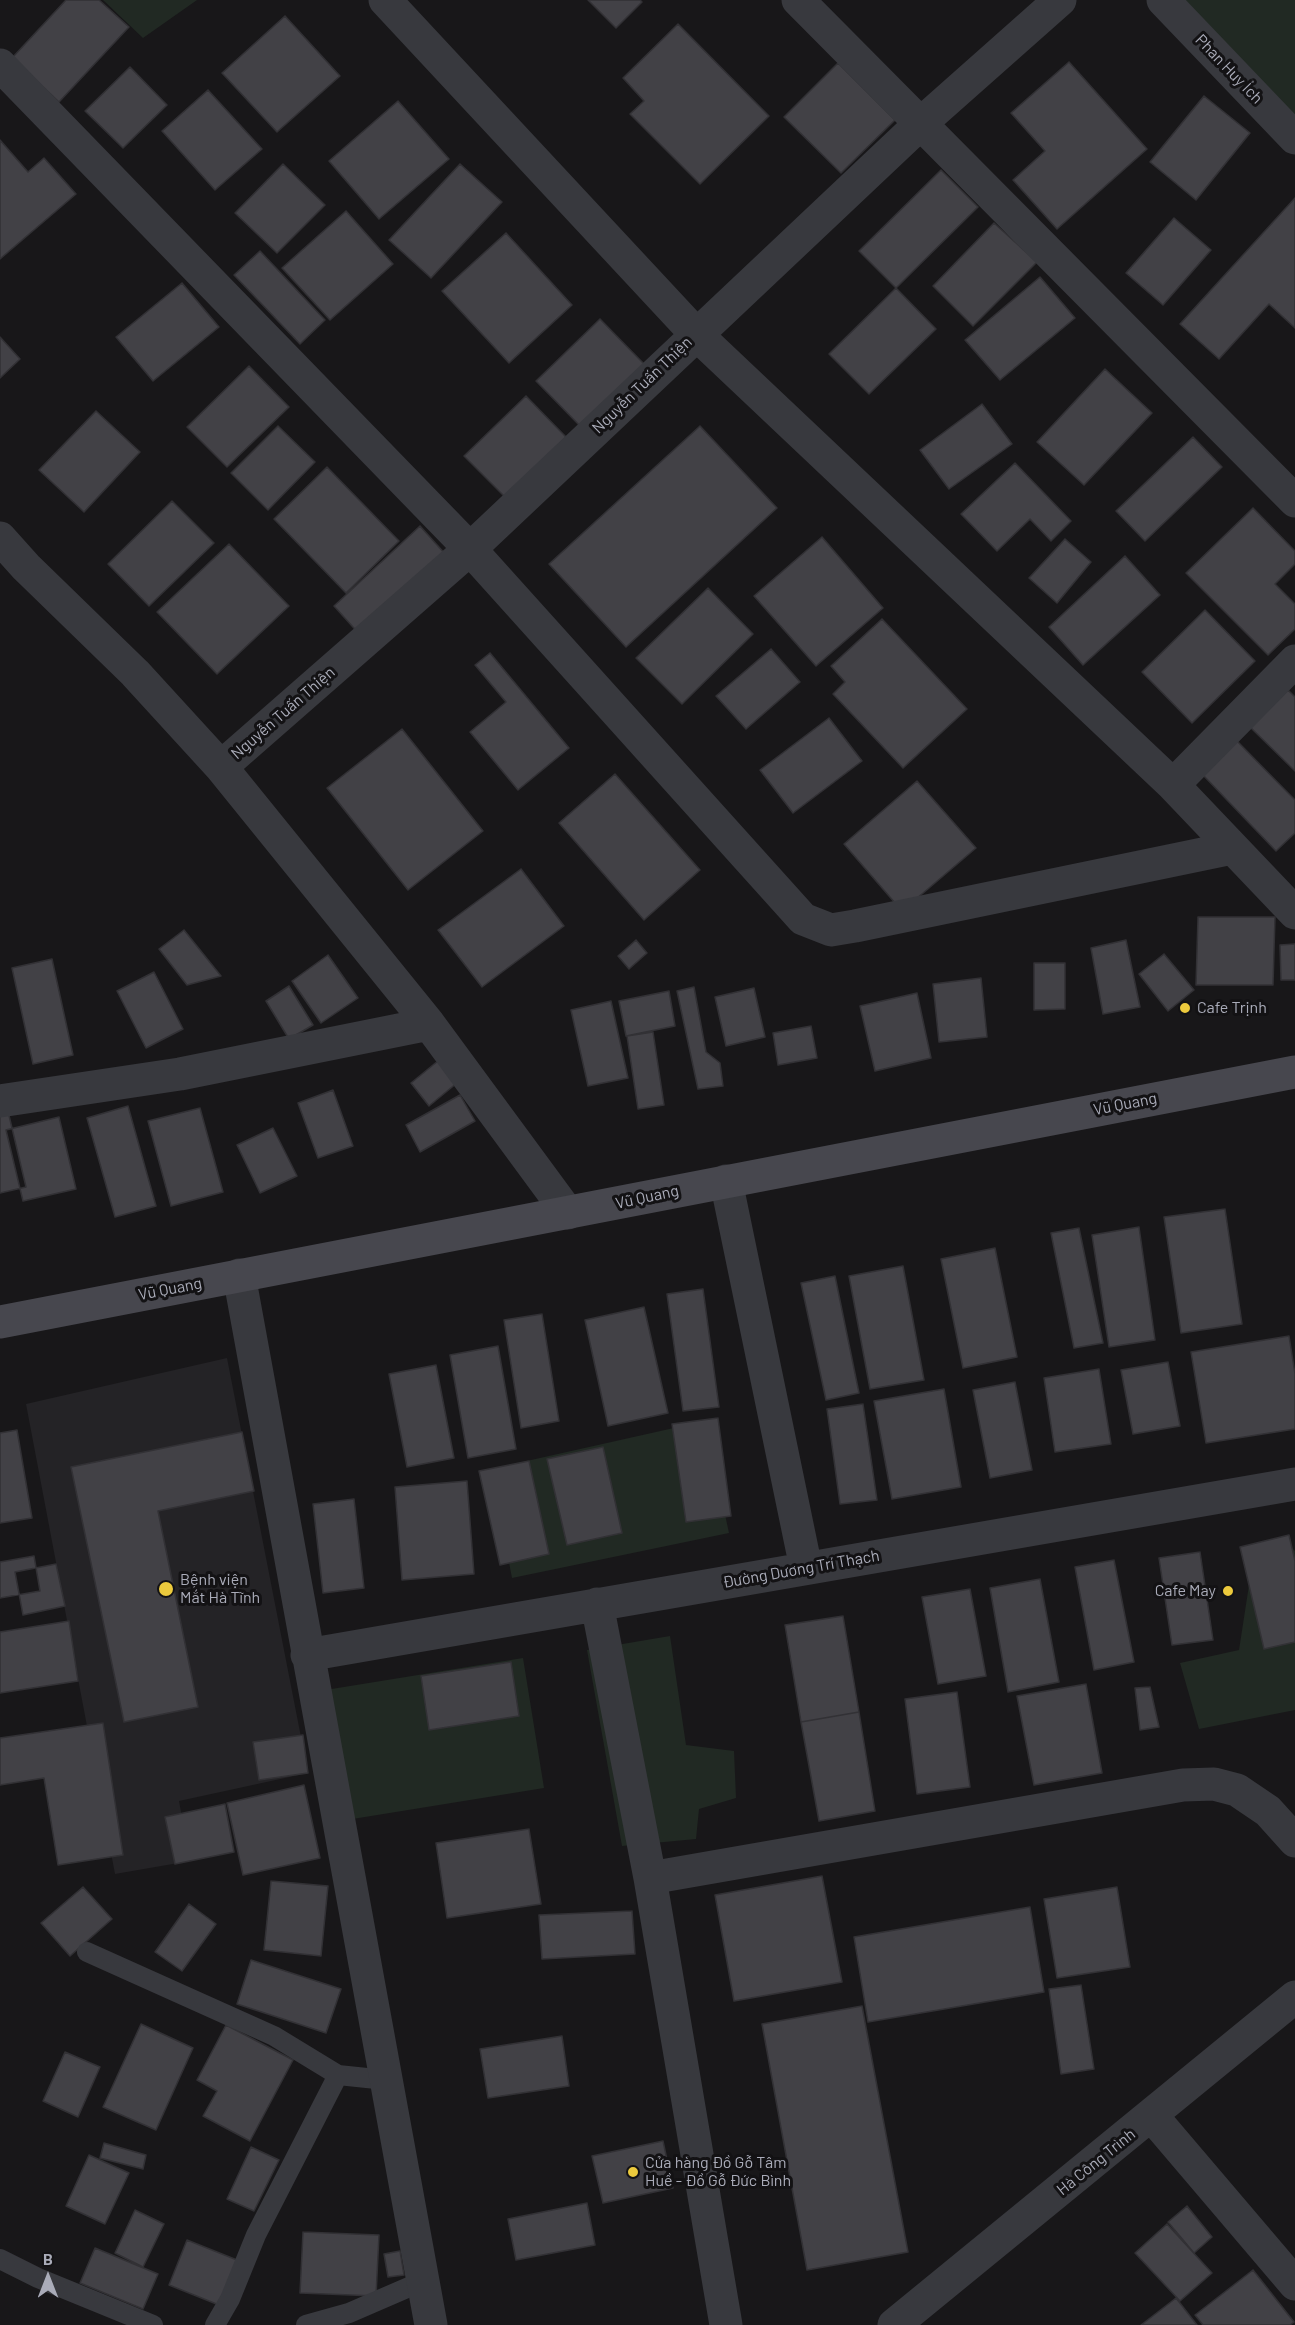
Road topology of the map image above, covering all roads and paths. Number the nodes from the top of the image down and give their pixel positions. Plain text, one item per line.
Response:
1 (385, 0) edge
2 (798, 0) edge
3 (1060, 0) edge
4 (1163, 0) edge
5 (0, 65) edge
6 (919, 125) junction
7 (1295, 138) edge
8 (696, 334) junction
9 (1295, 501) edge
10 (0, 538) edge
11 (470, 549) junction
12 (13, 569) edge
13 (1295, 661) edge
14 (221, 767) junction
15 (1173, 784) junction
16 (1232, 848) junction
17 (1295, 913) edge
18 (429, 1024) junction
19 (1295, 1072) edge
20 (0, 1101) edge
21 (726, 1180) junction
22 (568, 1213) junction
23 (239, 1275) junction
24 (0, 1322) edge
25 (1295, 1485) edge
26 (806, 1568) junction
27 (597, 1604) junction
28 (306, 1654) junction
29 (1295, 1841) edge
30 (650, 1878) junction
31 (87, 1952) dead end
32 (1295, 1996) edge
33 (338, 2075) junction
34 (386, 2080) junction
35 (1152, 2116) junction
36 (0, 2259) edge
37 (423, 2281) junction
38 (1295, 2284) edge
39 (153, 2325) edge
40 (215, 2325) edge
41 (306, 2325) edge
42 (431, 2325) edge
43 (726, 2325) edge
44 (894, 2325) edge

1 - 8 street
2 - 6 street
3 - 6 street, Nguyễn Tuấn Thiện
4 - 7 street, Phan Huy Ích
5 - 11 street
6 - 8 street, Nguyễn Tuấn Thiện
6 - 9 street
8 - 11 street, Nguyễn Tuấn Thiện
8 - 15 street
10 - 12 street
11 - 14 street, Nguyễn Tuấn Thiện
11 - 16 street
12 - 14 street
13 - 15 street
14 - 18 street
15 - 16 street
16 - 17 street
18 - 20 street
18 - 22 street
19 - 21 main road, Vũ Quang
21 - 22 main road, Vũ Quang
21 - 26 street
22 - 23 main road, Vũ Quang
23 - 24 main road, Vũ Quang
23 - 28 street
25 - 26 street, Đường Dương Trí Thạch
26 - 27 street, Đường Dương Trí Thạch
27 - 28 street, Đường Dương Trí Thạch
27 - 30 street
28 - 34 street
29 - 30 street
30 - 43 street
31 - 33 lane
32 - 35 street, Hà Công Trình
33 - 34 lane
33 - 40 lane
34 - 37 street
35 - 38 street
35 - 44 street, Hà Công Trình
36 - 39 lane
37 - 41 lane
37 - 42 street

